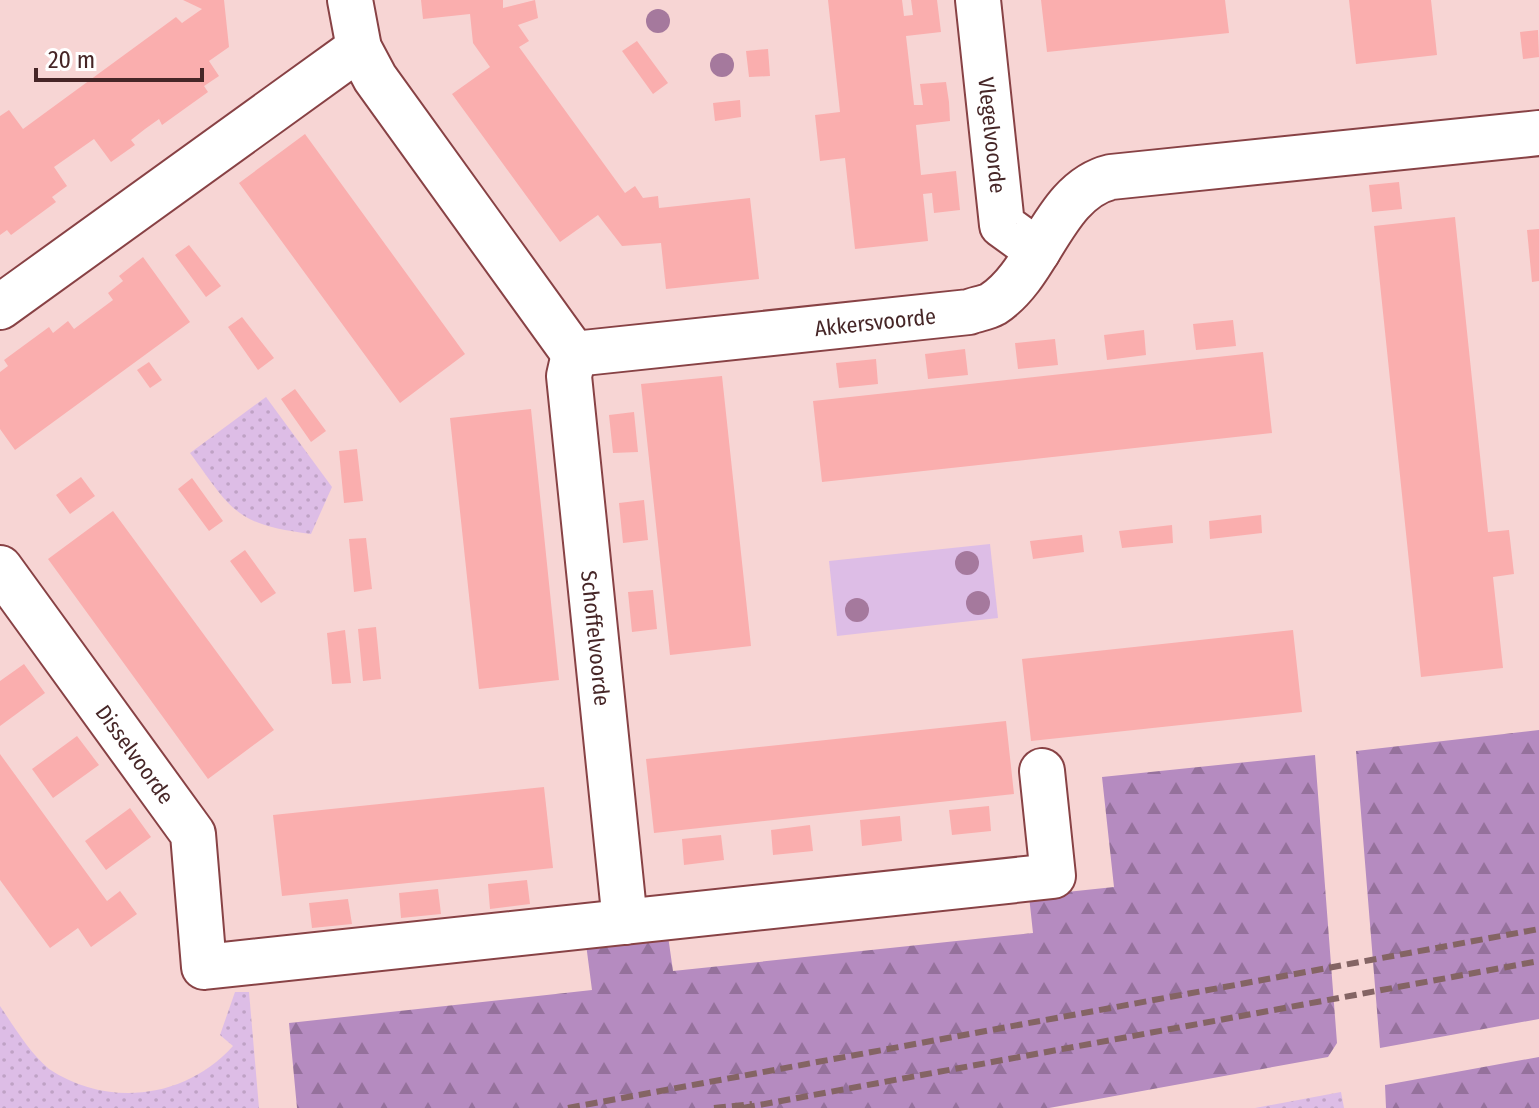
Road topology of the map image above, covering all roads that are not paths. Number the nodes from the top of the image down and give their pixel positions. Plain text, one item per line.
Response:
1 (350, 0) edge
2 (978, 0) edge
3 (359, 48) junction
4 (1539, 133) edge
5 (1038, 251) junction
6 (0, 307) edge
7 (574, 354) junction
8 (0, 568) edge
9 (1042, 771) dead end
10 (625, 922) junction

1 - 3 street
2 - 5 street, Vlegelvoorde
3 - 6 street
3 - 7 street
4 - 5 street, Akkersvoorde
5 - 7 street, Akkersvoorde
7 - 10 street, Schoffelvoorde
8 - 10 street, Disselvoorde
9 - 10 street

